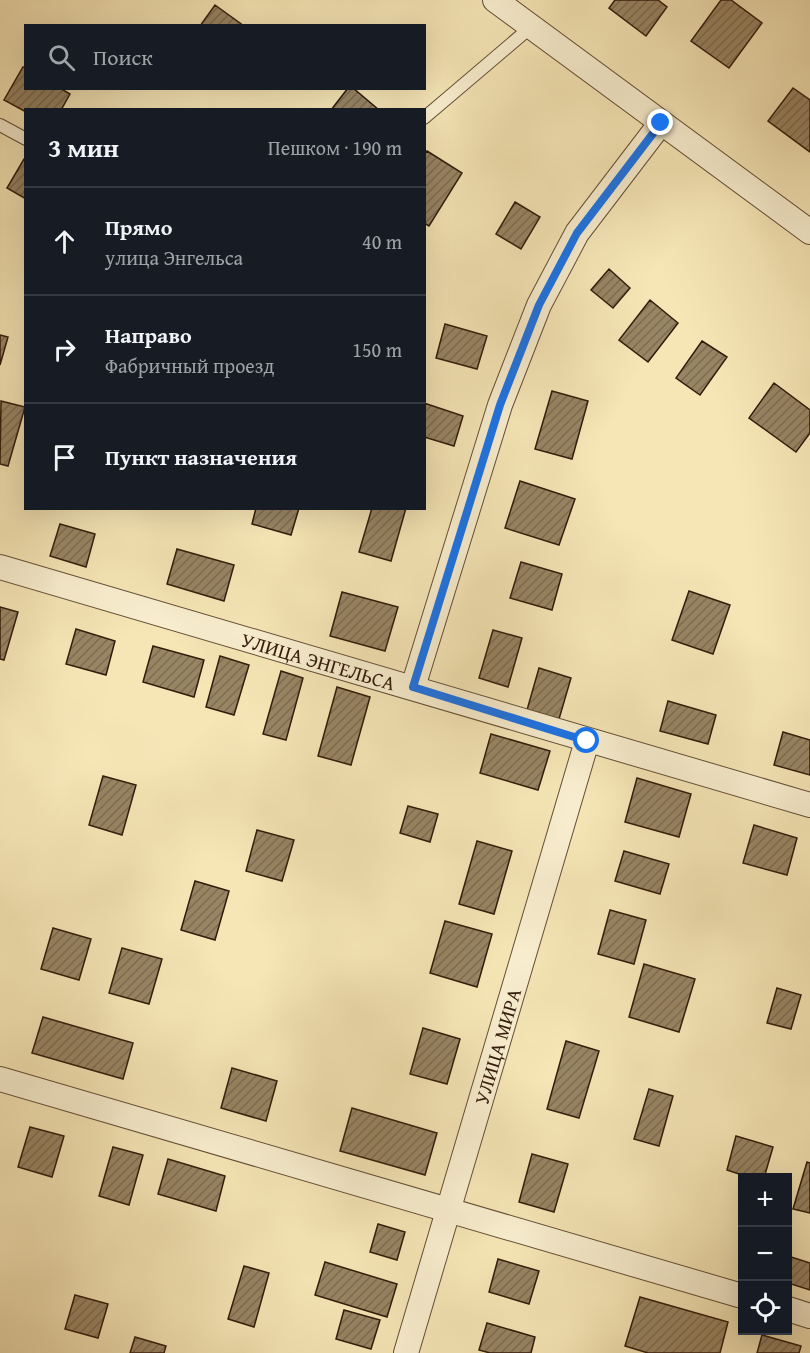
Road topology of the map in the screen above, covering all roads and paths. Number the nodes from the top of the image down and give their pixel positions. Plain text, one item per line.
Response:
1 (495, 0) edge
2 (531, 27) junction
3 (426, 116) edge
4 (661, 123) junction
5 (0, 125) edge
6 (24, 138) edge
7 (810, 232) edge
8 (0, 567) edge
9 (413, 687) junction
10 (587, 741) junction
11 (810, 805) edge
12 (0, 1079) edge
13 (449, 1209) junction
14 (738, 1295) edge
15 (792, 1310) edge
16 (810, 1316) edge
17 (406, 1353) edge

1 - 2 street
2 - 3 lane
2 - 4 street
4 - 7 street
4 - 9 street
5 - 6 lane
8 - 9 street, УЛИЦА ЭНГЕЛЬСА
9 - 10 street, УЛИЦА ЭНГЕЛЬСА
10 - 11 street, УЛИЦА ЭНГЕЛЬСА
10 - 13 street, УЛИЦА МИРА
12 - 13 street
13 - 14 street
13 - 17 street, УЛИЦА МИРА
15 - 16 street

